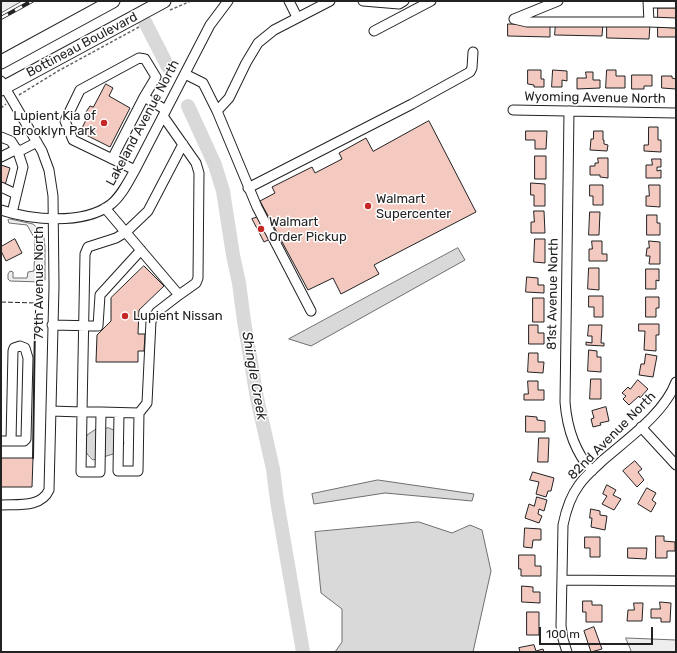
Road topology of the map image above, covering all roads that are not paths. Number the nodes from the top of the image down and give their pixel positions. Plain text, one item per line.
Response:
1 (113, 1) edge
2 (228, 1) edge
3 (289, 1) edge
4 (330, 1) edge
5 (363, 1) edge
6 (404, 1) edge
7 (431, 1) edge
8 (558, 1) edge
9 (648, 2) edge
10 (676, 3) edge
11 (165, 6) edge
12 (297, 17) junction
13 (649, 22) junction
14 (676, 23) edge
15 (374, 31) dead end
16 (472, 52) dead end
17 (1, 62) edge
18 (184, 74) junction
19 (2, 86) edge
20 (144, 97) junction
21 (513, 110) dead end
22 (217, 111) junction
23 (568, 111) junction
24 (164, 113) junction
25 (676, 113) edge
26 (3, 140) edge
27 (37, 142) junction
28 (183, 144) junction
29 (17, 151) junction
30 (1, 157) edge
31 (112, 159) junction
32 (135, 170) junction
33 (1, 187) edge
34 (248, 188) junction
35 (16, 194) junction
36 (105, 208) junction
37 (1, 210) edge
38 (12, 213) junction
39 (53, 218) junction
40 (126, 232) junction
41 (141, 250) junction
42 (179, 295) junction
43 (311, 311) dead end
44 (52, 326) junction
45 (84, 326) junction
46 (676, 382) edge
47 (51, 411) junction
48 (82, 412) junction
49 (101, 412) junction
50 (120, 413) junction
51 (139, 413) junction
52 (641, 427) junction
53 (6, 441) edge
54 (676, 465) edge
55 (592, 471) junction
56 (1, 505) edge
57 (562, 580) junction
58 (676, 581) edge
59 (567, 652) edge

1 - 17 highway, Bottineau Boulevard
2 - 18 street, Lakeland Avenue North
3 - 12 street
4 - 12 street
5 - 6 street
7 - 15 street
8 - 13 street
9 - 10 street
9 - 13 street
11 - 19 highway, Bottineau Boulevard
12 - 22 street
13 - 14 street
16 - 34 street
18 - 22 street
18 - 24 street, Lakeland Avenue North
19 - 27 street, 79th Avenue North
20 - 24 street
20 - 31 street
20 - 31 street
21 - 23 street, Wyoming Avenue North
22 - 34 street
23 - 25 street, Wyoming Avenue North
23 - 55 street, 81st Avenue North
24 - 28 street
24 - 32 street, Lakeland Avenue North
26 - 29 street
27 - 29 street
27 - 39 street, 79th Avenue North
28 - 40 street
28 - 42 street
29 - 30 street
29 - 35 street
31 - 32 street
32 - 36 street, Lakeland Avenue North
33 - 35 street
34 - 43 street
35 - 38 street
36 - 39 street, Lakeland Avenue North
36 - 40 street
37 - 38 street, Lakeland Avenue North
38 - 39 street, Lakeland Avenue North
39 - 44 street, 79th Avenue North
40 - 41 street
40 - 45 street
41 - 42 street
41 - 45 street
42 - 51 street
44 - 45 street
44 - 47 street, 79th Avenue North
45 - 48 street
46 - 52 street, 82nd Avenue North
47 - 48 street
47 - 56 street, 79th Avenue North
48 - 49 street
48 - 49 street
49 - 50 street
50 - 51 street
50 - 51 street
52 - 54 street
52 - 55 street, 82nd Avenue North
53 - 53 street
55 - 57 street, 82nd Avenue North
57 - 58 street
57 - 59 street, 82nd Avenue North

